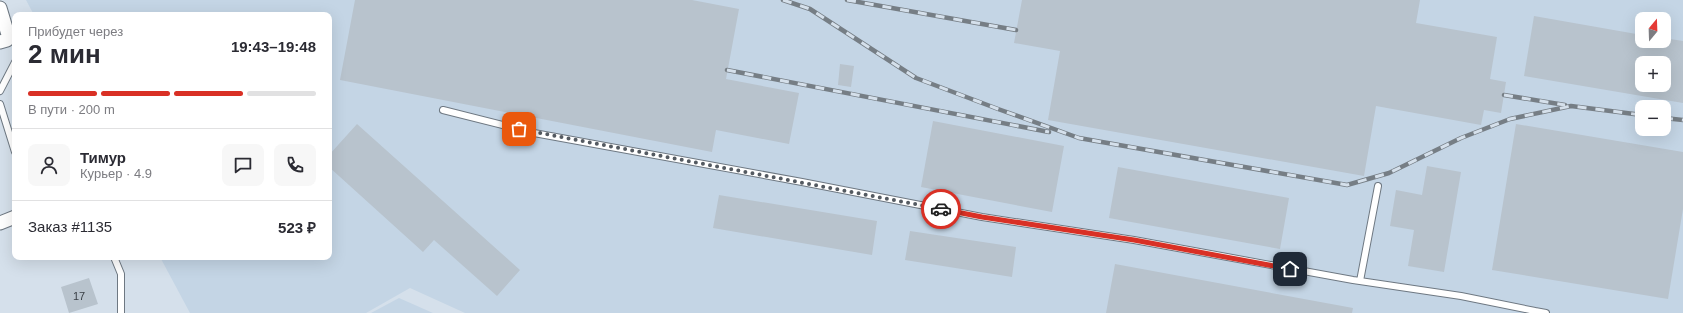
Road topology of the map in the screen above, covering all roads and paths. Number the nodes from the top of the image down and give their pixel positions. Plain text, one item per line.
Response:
1 (0, 8) edge
2 (8, 40) edge
3 (12, 68) edge
4 (0, 91) edge
5 (0, 104) edge
6 (442, 110) dead end
7 (12, 142) edge
8 (1378, 186) dead end
9 (12, 218) edge
10 (0, 223) edge
11 (115, 260) edge
12 (1360, 281) junction
13 (1535, 312) edge
14 (121, 313) edge
15 (1546, 313) edge

1 - 2 street
3 - 4 lane
5 - 7 lane
6 - 12 lane
8 - 12 lane
9 - 10 street
11 - 14 lane
12 - 13 lane
13 - 15 lane

